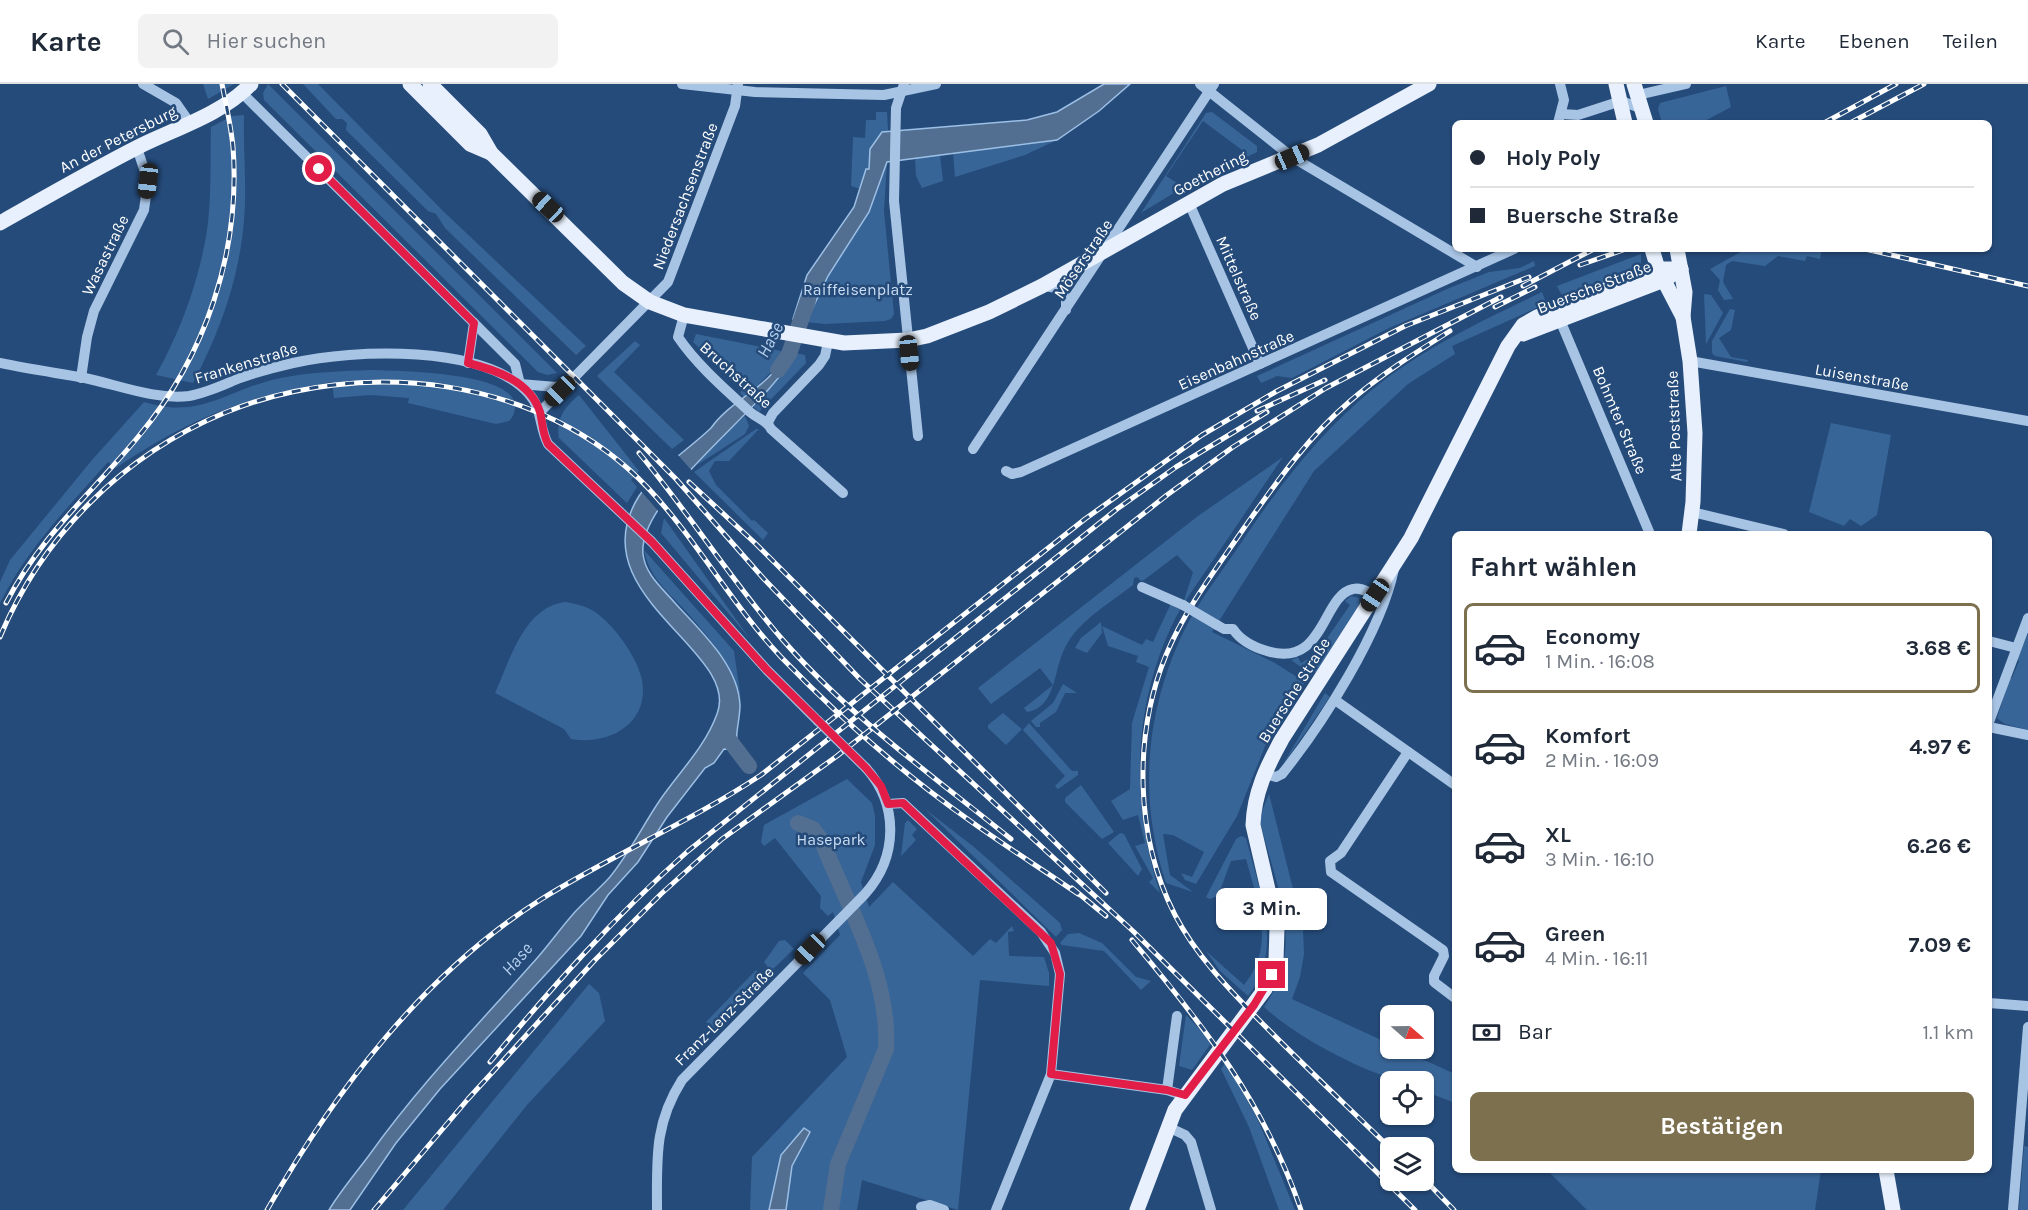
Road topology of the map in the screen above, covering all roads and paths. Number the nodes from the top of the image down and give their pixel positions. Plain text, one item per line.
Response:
1 (143, 84) edge
2 (410, 84) edge
3 (430, 84) edge
4 (682, 84) edge
5 (936, 84) edge
6 (1200, 84) edge
7 (1429, 84) edge
8 (1560, 84) edge
9 (1616, 84) edge
10 (1686, 84) edge
11 (246, 88) edge
12 (738, 88) edge
13 (1212, 88) edge
14 (902, 89) edge
15 (1413, 89) edge
16 (1621, 101) junction
17 (1640, 103) edge
18 (1559, 118) edge
19 (1624, 120) edge
20 (190, 123) junction
21 (137, 148) junction
22 (491, 153) junction
23 (1292, 157) junction
24 (1189, 203) junction
25 (0, 223) edge
26 (1107, 249) junction
27 (1508, 252) edge
28 (1653, 252) edge
29 (1678, 252) edge
30 (1477, 267) junction
31 (1681, 269) junction
32 (1661, 275) junction
33 (1041, 286) junction
34 (650, 302) junction
35 (1066, 310) junction
36 (684, 315) junction
37 (1683, 317) junction
38 (1560, 320) junction
39 (474, 323) junction
40 (908, 340) junction
41 (1512, 340) junction
42 (828, 342) junction
43 (0, 359) edge
44 (1690, 361) junction
45 (0, 363) edge
46 (468, 363) junction
47 (1260, 364) junction
48 (15, 367) junction
49 (81, 378) junction
50 (568, 382) junction
51 (520, 384) junction
52 (540, 412) junction
53 (2028, 422) edge
54 (770, 426) junction
55 (918, 436) dead end
56 (973, 449) dead end
57 (1006, 471) dead end
58 (839, 491) dead end
59 (1692, 512) junction
60 (1649, 531) edge
61 (1689, 531) edge
62 (1771, 531) edge
63 (1395, 565) junction
64 (1142, 587) dead end
65 (1375, 595) junction
66 (2028, 618) edge
67 (1992, 642) edge
68 (2016, 648) junction
69 (1335, 700) junction
70 (1992, 714) edge
71 (1992, 728) edge
72 (2028, 735) edge
73 (1408, 752) junction
74 (1265, 774) junction
75 (1452, 782) edge
76 (888, 804) junction
77 (1452, 996) edge
78 (1992, 1003) edge
79 (2028, 1006) edge
80 (1177, 1016) dead end
81 (2028, 1028) edge
82 (1051, 1074) junction
83 (1167, 1090) junction
84 (1185, 1095) junction
85 (1168, 1127) junction
86 (1887, 1173) edge
87 (921, 1207) dead end
88 (657, 1210) edge
89 (944, 1210) edge
90 (996, 1210) edge
91 (1137, 1210) edge
92 (1211, 1210) edge
93 (1893, 1210) edge
94 (2013, 1210) edge

1 - 20 street
2 - 22 main road
3 - 22 main road
4 - 12 street
5 - 14 street
6 - 13 street
7 - 15 main road, Goethering
8 - 18 street
9 - 16 main road
10 - 17 street
11 - 20 main road, An der Petersburg
11 - 39 street
12 - 14 street
12 - 34 street, Niedersachsenstraße
13 - 23 street
13 - 26 street, Möserstraße
14 - 40 street
15 - 23 main road, Goethering
16 - 17 street
16 - 18 street
16 - 19 main road
20 - 21 main road, An der Petersburg
21 - 25 main road, An der Petersburg
21 - 49 street, Wasastraße
22 - 34 main road, Goethering
23 - 24 main road, Goethering
23 - 30 street
24 - 26 main road, Goethering
24 - 47 street, Mittelstraße
26 - 33 main road, Goethering
26 - 35 street, Möserstraße
27 - 30 street, Eisenbahnstraße
28 - 32 main road, Alte Poststraße
29 - 31 main road, Alte Poststraße
30 - 47 street, Eisenbahnstraße
31 - 32 main road, Buersche Straße
31 - 37 main road, Alte Poststraße
32 - 37 main road, Alte Poststraße
32 - 38 main road, Buersche Straße
32 - 41 main road, Buersche Straße
33 - 35 street
33 - 40 main road, Goethering
34 - 36 main road, Goethering
34 - 50 street, Niedersachsenstraße
35 - 56 street, Möserstraße
36 - 42 main road, Goethering
36 - 54 street, Bruchstraße
37 - 44 main road, Alte Poststraße
38 - 41 main road, Buersche Straße
38 - 60 street, Bohmter Straße
39 - 46 street
39 - 51 street
40 - 42 main road, Goethering
40 - 55 street
41 - 63 main road, Buersche Straße
42 - 54 street, Bruchstraße
43 - 48 street, Frankenstraße
44 - 53 street, Luisenstraße
44 - 59 main road, Alte Poststraße
45 - 48 street, Frankenstraße
46 - 49 street, Frankenstraße
46 - 51 street, Frankenstraße
47 - 57 street, Eisenbahnstraße
48 - 49 street, Frankenstraße
50 - 51 street
50 - 52 street, Niedersachsenstraße
51 - 52 street, Frankenstraße
52 - 76 street, bridge
54 - 58 street, Bruchstraße
59 - 61 main road, Alte Poststraße
59 - 62 street
63 - 65 main road, Buersche Straße
63 - 69 street, Buersche Straße
64 - 65 street, bridge
65 - 74 main road, Buersche Straße
66 - 68 street
67 - 68 street
68 - 70 street
69 - 73 street
69 - 74 street, Buersche Straße
71 - 72 street
73 - 75 street
73 - 77 street
74 - 84 main road, Buersche Straße
76 - 82 street
76 - 88 street, Franz-Lenz-Straße
78 - 79 street
80 - 83 street
81 - 94 street
82 - 83 street
82 - 90 street
83 - 84 street
84 - 85 main road, Buersche Straße
85 - 91 main road, Buersche Straße
85 - 92 street
86 - 93 main road
87 - 89 street

